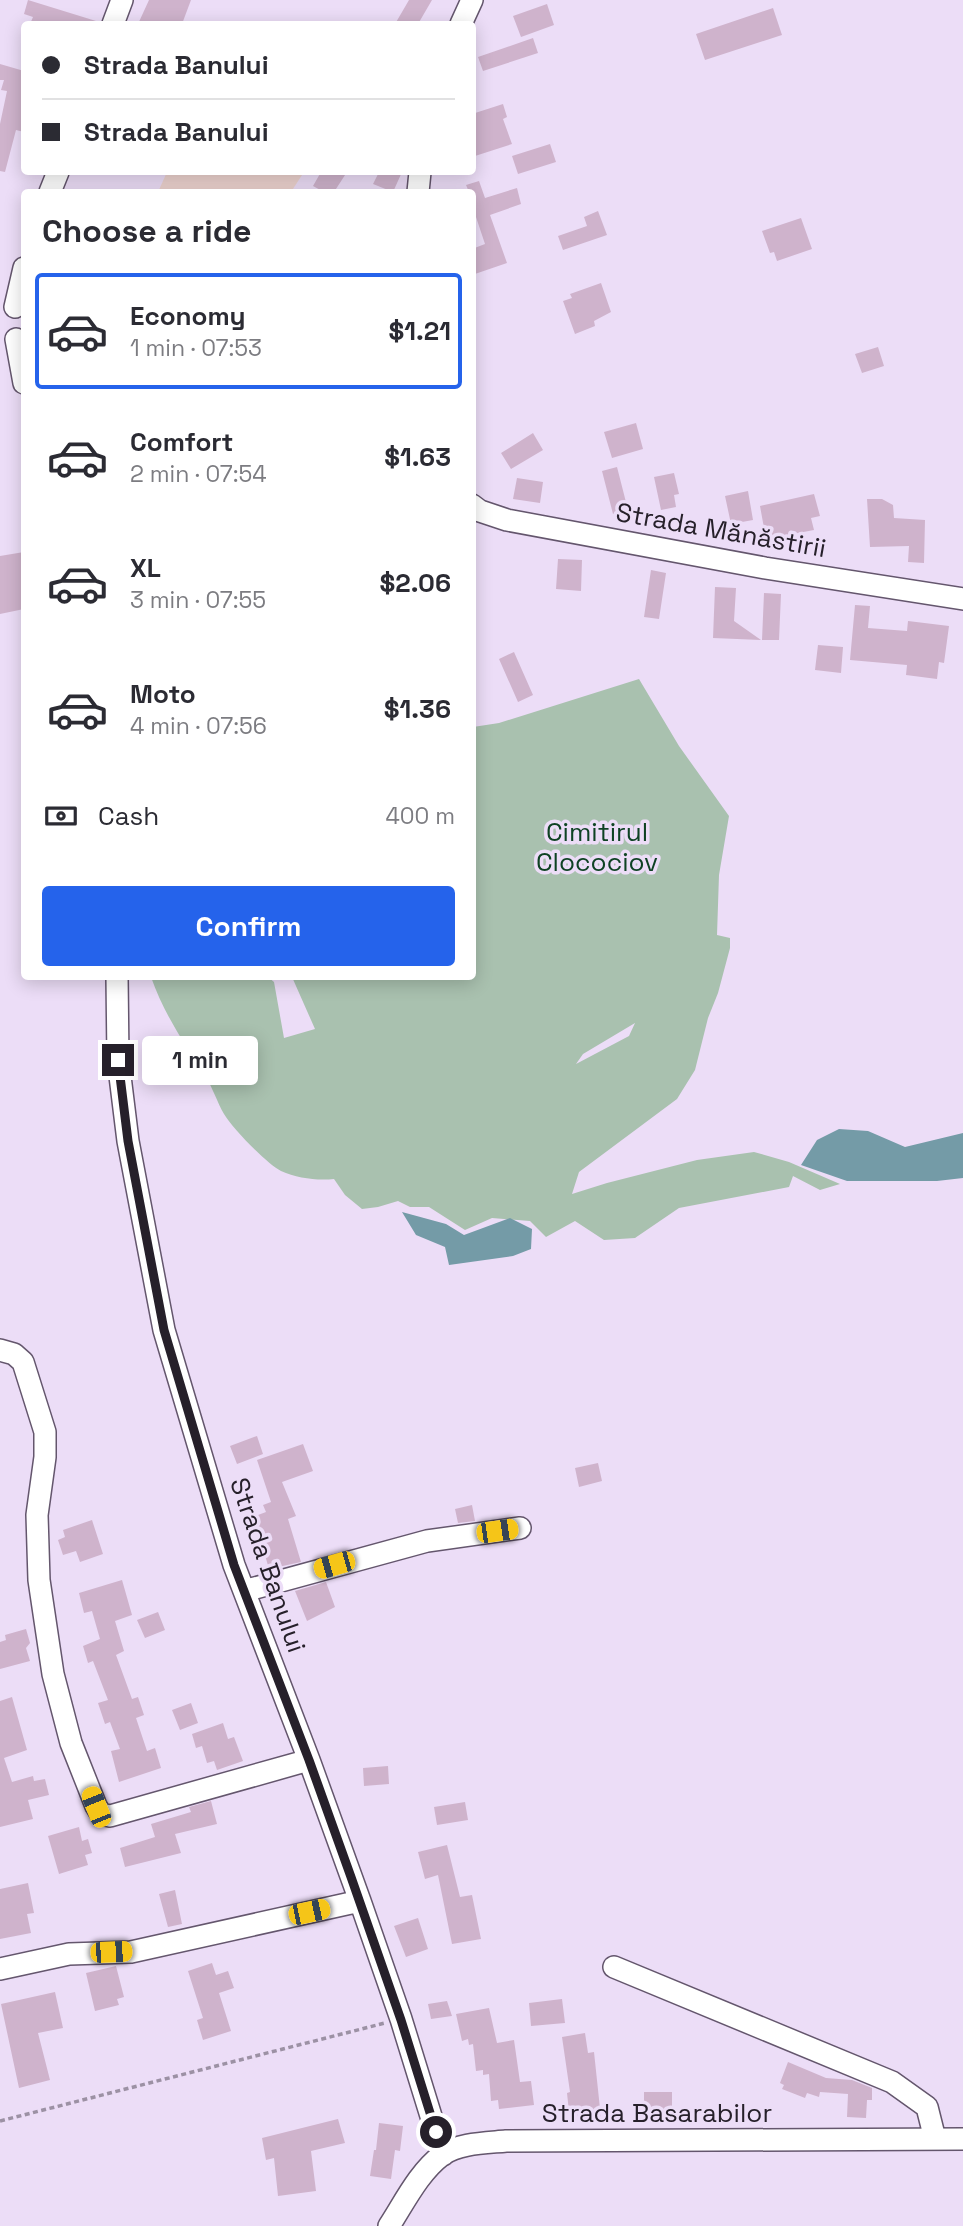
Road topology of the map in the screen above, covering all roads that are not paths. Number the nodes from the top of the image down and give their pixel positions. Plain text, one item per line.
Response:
1 (122, 0) edge
2 (472, 0) edge
3 (114, 21) edge
4 (462, 21) edge
5 (21, 280) edge
6 (13, 311) edge
7 (14, 335) edge
8 (21, 369) edge
9 (476, 508) edge
10 (963, 599) edge
11 (117, 980) edge
12 (0, 1350) edge
13 (520, 1528) dead end
14 (244, 1591) junction
15 (309, 1760) junction
16 (360, 1901) junction
17 (614, 1967) dead end
18 (0, 1969) edge
19 (935, 2139) junction
20 (963, 2139) edge
21 (443, 2155) junction
22 (389, 2226) edge

1 - 3 street
2 - 4 street
5 - 6 street
7 - 8 street
9 - 10 street, Strada Mănăstirii
11 - 14 street, Strada Banului
12 - 15 street
13 - 14 street
14 - 15 street, Strada Banului
15 - 16 street, Strada Banului
16 - 18 street
16 - 21 street, Strada Banului
17 - 19 street
19 - 20 street, Strada Basarabilor
19 - 21 street, Strada Basarabilor
21 - 22 street, Strada Basarabilor

